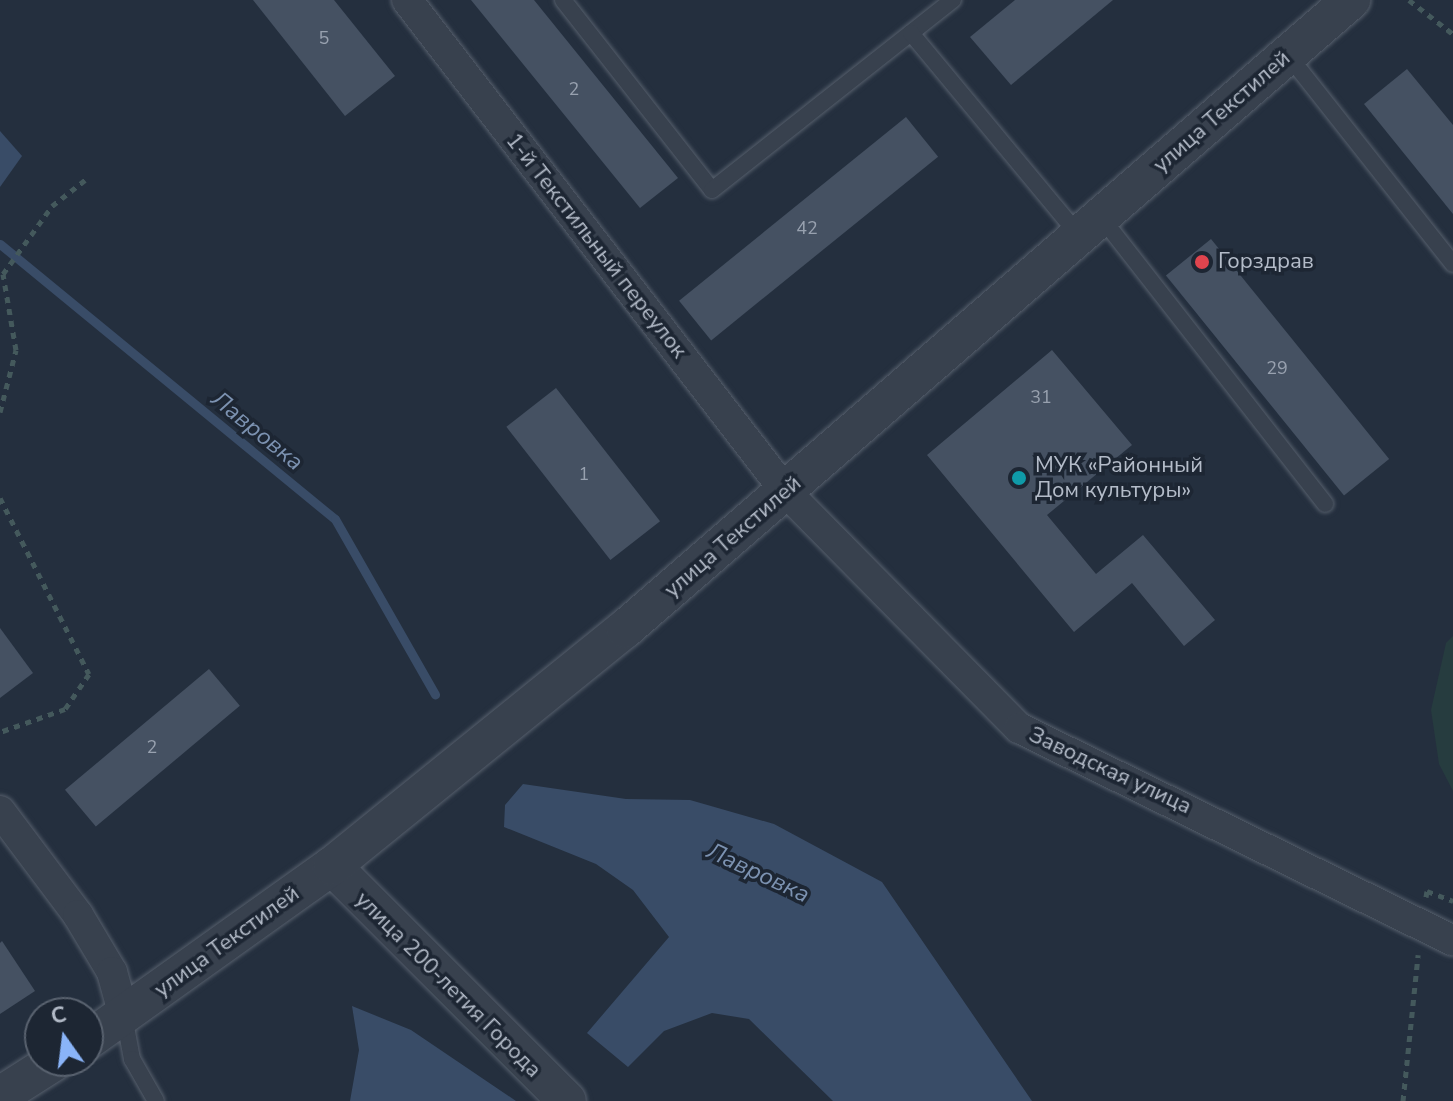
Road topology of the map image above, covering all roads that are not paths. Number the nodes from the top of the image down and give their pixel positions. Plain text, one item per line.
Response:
1 (407, 0) edge
2 (563, 0) edge
3 (953, 0) edge
4 (1345, 2) edge
5 (911, 33) junction
6 (1288, 55) junction
7 (1090, 226) junction
8 (1453, 264) edge
9 (786, 492) junction
10 (1325, 504) dead end
11 (0, 811) edge
12 (332, 866) junction
13 (1453, 941) edge
14 (124, 1016) junction
15 (104, 1029) edge
16 (30, 1077) edge
17 (0, 1096) edge
18 (156, 1101) edge
19 (567, 1101) edge

1 - 9 street, 1-й Текстильный переулок
2 - 5 lane
3 - 5 lane
4 - 6 street, улица Текстилей
5 - 7 lane
6 - 7 street, улица Текстилей
6 - 8 lane
7 - 9 street, улица Текстилей
7 - 10 lane
9 - 12 street, улица Текстилей
9 - 13 street, Заводская улица
11 - 14 street
12 - 14 street, улица Текстилей
12 - 19 street, улица 200-летия Города
14 - 15 street, улица Текстилей
14 - 18 lane
16 - 17 street

